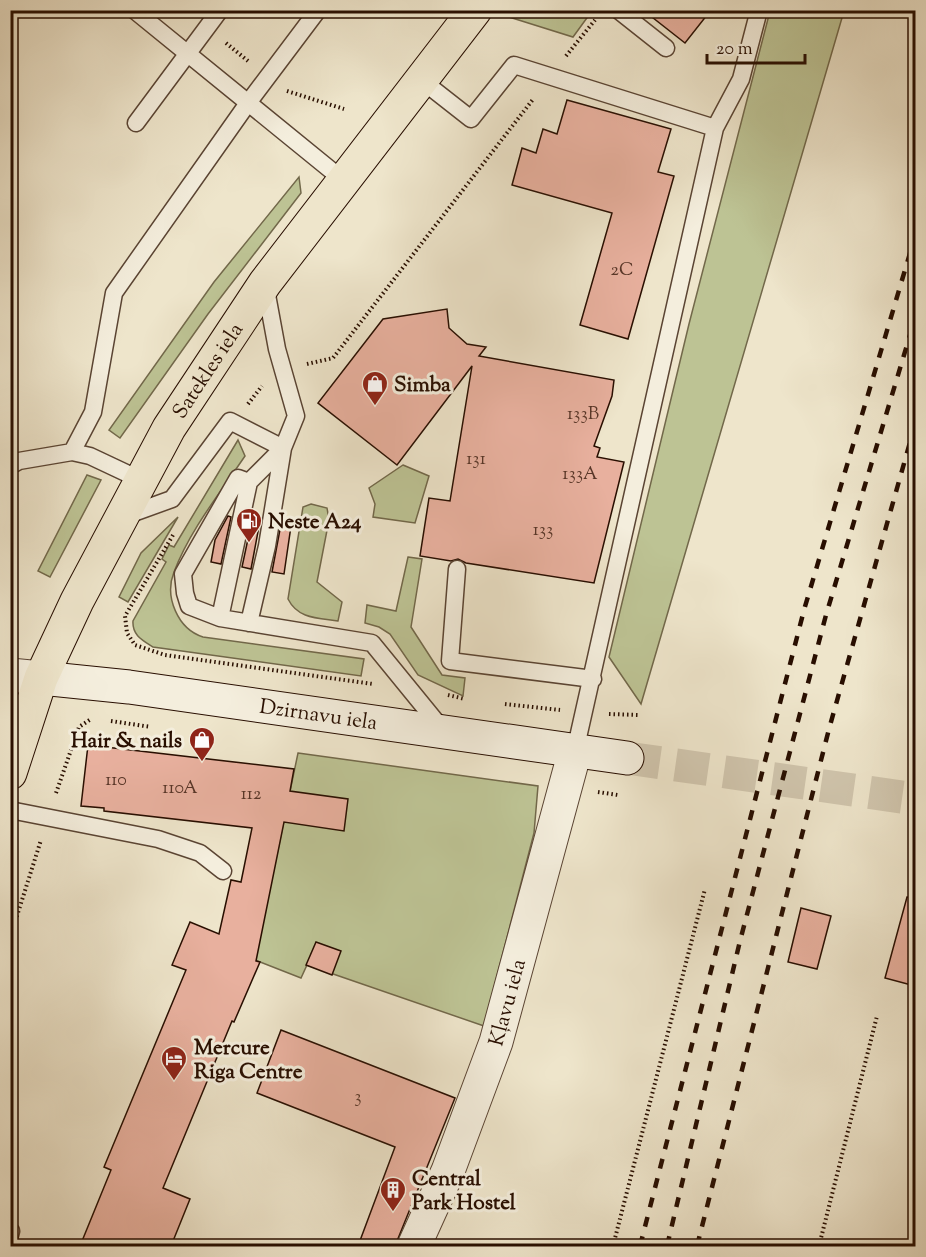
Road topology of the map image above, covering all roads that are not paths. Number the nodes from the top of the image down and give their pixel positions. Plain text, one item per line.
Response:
1 (134, 10) edge
2 (220, 10) edge
3 (318, 10) edge
4 (475, 10) edge
5 (618, 10) edge
6 (759, 10) edge
7 (666, 48) dead end
8 (188, 54) junction
9 (420, 79) junction
10 (248, 103) junction
11 (136, 123) dead end
12 (715, 128) junction
13 (343, 180) junction
14 (265, 283) junction
15 (283, 448) junction
16 (72, 452) junction
17 (10, 466) edge
18 (141, 480) junction
19 (249, 482) junction
20 (121, 518) junction
21 (457, 569) dead end
22 (220, 618) junction
23 (249, 623) junction
24 (26, 676) edge
25 (593, 679) junction
26 (445, 734) junction
27 (575, 751) junction
28 (627, 758) tunnel mouth
29 (10, 773) edge
30 (10, 810) edge
31 (223, 871) dead end
32 (414, 1246) edge

1 - 8 lane
2 - 8 lane
3 - 10 lane
4 - 9 highway, Satekles iela
5 - 7 lane
6 - 12 lane
8 - 10 lane
8 - 11 lane
9 - 12 lane
9 - 13 highway, Satekles iela
10 - 13 lane
10 - 16 lane
12 - 25 lane
13 - 14 highway, Satekles iela
14 - 15 lane
14 - 18 highway, Satekles iela
15 - 19 lane
15 - 20 lane
15 - 23 lane
16 - 17 lane
16 - 18 lane
18 - 20 highway, Satekles iela
19 - 22 lane
19 - 22 lane
20 - 24 highway, Satekles iela
21 - 25 lane
22 - 23 lane
23 - 26 lane
24 - 26 street, Dzirnavu iela
24 - 29 highway, Satekles iela
25 - 27 lane
26 - 27 street, Dzirnavu iela
27 - 28 street, Dzirnavu iela
27 - 32 street, Kļavu iela
30 - 31 lane

